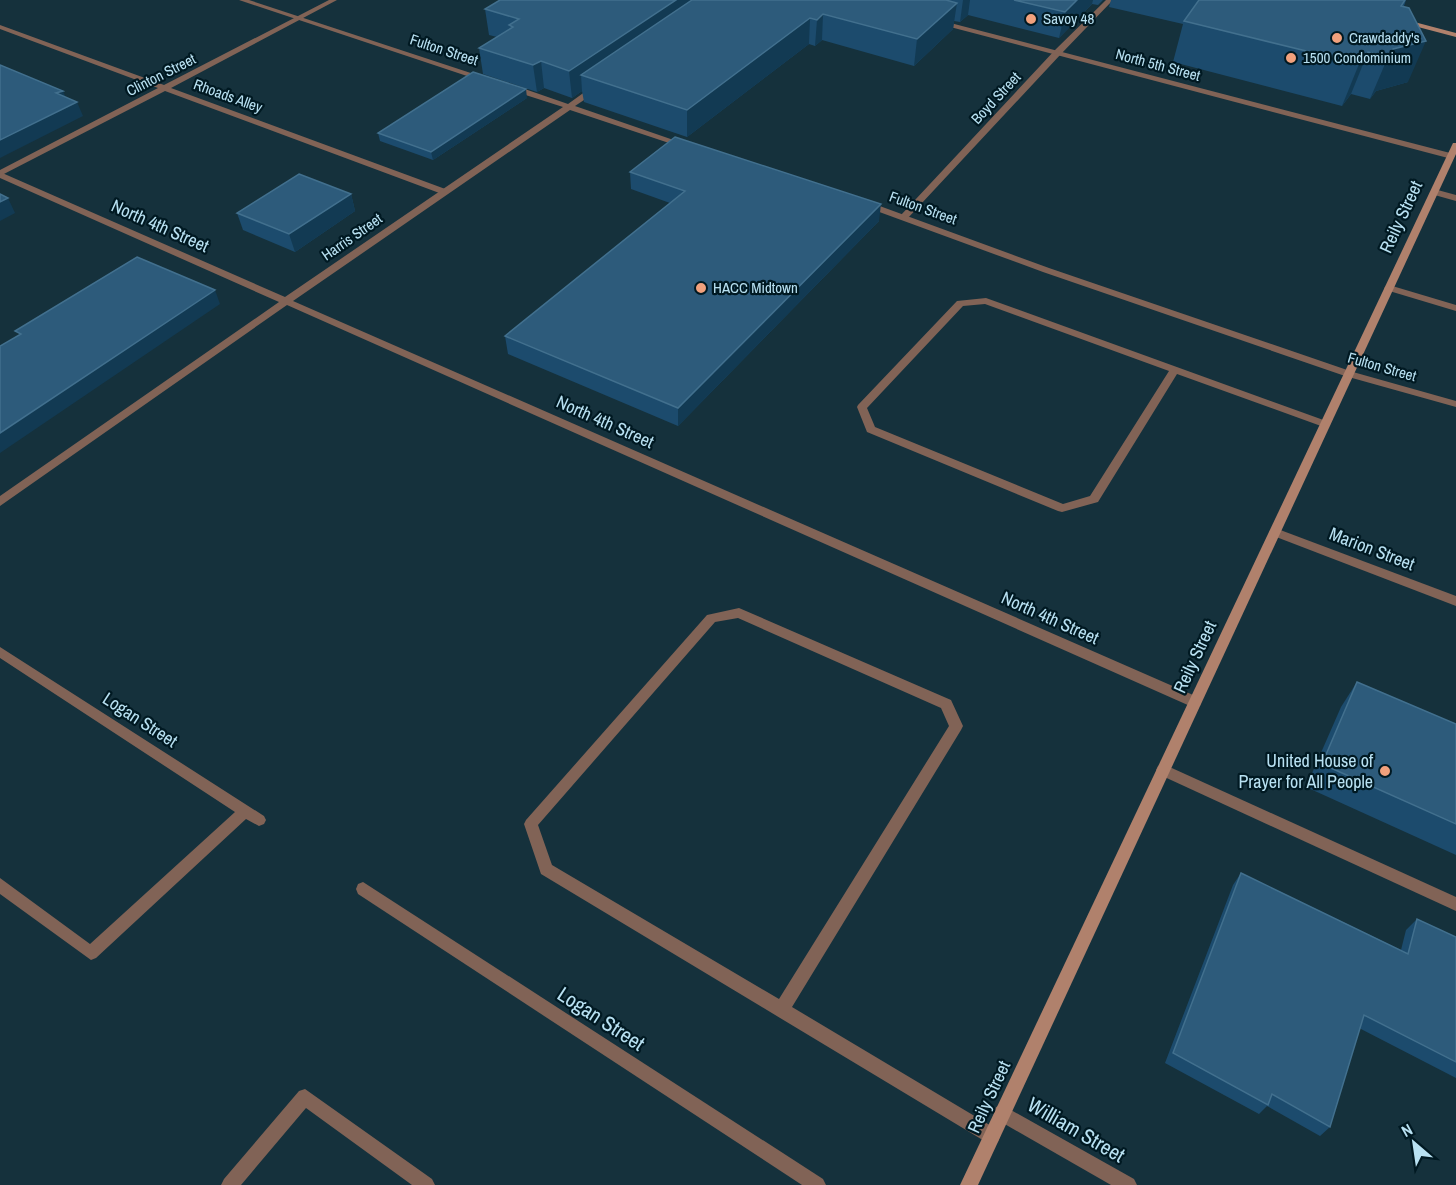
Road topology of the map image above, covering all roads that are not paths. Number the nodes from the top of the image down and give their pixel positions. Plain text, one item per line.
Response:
1 (242, 0) edge
2 (334, 0) edge
3 (1110, 0) edge
4 (925, 17) edge
5 (1392, 17) edge
6 (298, 18) junction
7 (0, 27) edge
8 (1456, 35) edge
9 (1058, 52) junction
10 (607, 80) edge
11 (490, 81) edge
12 (501, 85) edge
13 (165, 88) junction
14 (568, 107) junction
15 (692, 147) edge
16 (1454, 151) edge
17 (0, 174) edge
18 (445, 192) junction
19 (1434, 192) junction
20 (1456, 198) edge
21 (859, 202) edge
22 (904, 216) junction
23 (1389, 288) junction
24 (286, 301) junction
25 (1456, 308) edge
26 (1175, 369) junction
27 (1349, 374) junction
28 (1456, 404) edge
29 (1325, 424) junction
30 (0, 502) edge
31 (1275, 532) junction
32 (1456, 601) edge
33 (0, 652) edge
34 (1196, 702) junction
35 (1163, 770) junction
36 (245, 811) junction
37 (259, 820) dead end
38 (0, 885) edge
39 (363, 889) dead end
40 (1456, 904) edge
41 (781, 1010) junction
42 (1002, 1113) junction
43 (992, 1136) junction
44 (230, 1185) edge
45 (426, 1185) edge
46 (817, 1185) edge
47 (969, 1185) edge
48 (1128, 1185) edge

1 - 6 street, Fulton Street
2 - 6 street, Clinton Street
3 - 9 street, Boyd Street
4 - 9 street, North 5th Street
5 - 8 main road
6 - 11 street, Fulton Street
6 - 13 street, Clinton Street
7 - 13 street, Rhoads Alley
9 - 16 street, North 5th Street
9 - 22 street, Boyd Street
10 - 14 street, Harris Street
12 - 14 street
13 - 17 street, Clinton Street
13 - 18 street, Rhoads Alley
14 - 15 street
14 - 18 street, Harris Street
16 - 19 main road, Reily Street
17 - 24 street, North 4th Street
18 - 24 street, Harris Street
19 - 20 street
19 - 23 main road, Reily Street
21 - 22 street, Fulton Street
22 - 27 street, Fulton Street
23 - 25 street
23 - 27 main road, Reily Street
24 - 30 street, Harris Street
24 - 34 street, North 4th Street
26 - 26 street
26 - 29 street
27 - 28 street, Fulton Street
27 - 29 main road, Reily Street
29 - 31 main road, Reily Street
31 - 32 street, Marion Street
31 - 34 main road, Reily Street
33 - 36 street, Logan Street
34 - 35 main road, Reily Street
35 - 40 street
35 - 42 main road, Reily Street
36 - 37 street, Logan Street
36 - 38 street
39 - 46 street, Logan Street
41 - 41 street
41 - 43 street
42 - 43 main road, Reily Street
42 - 48 street, William Street
43 - 47 main road, Reily Street
44 - 45 street

